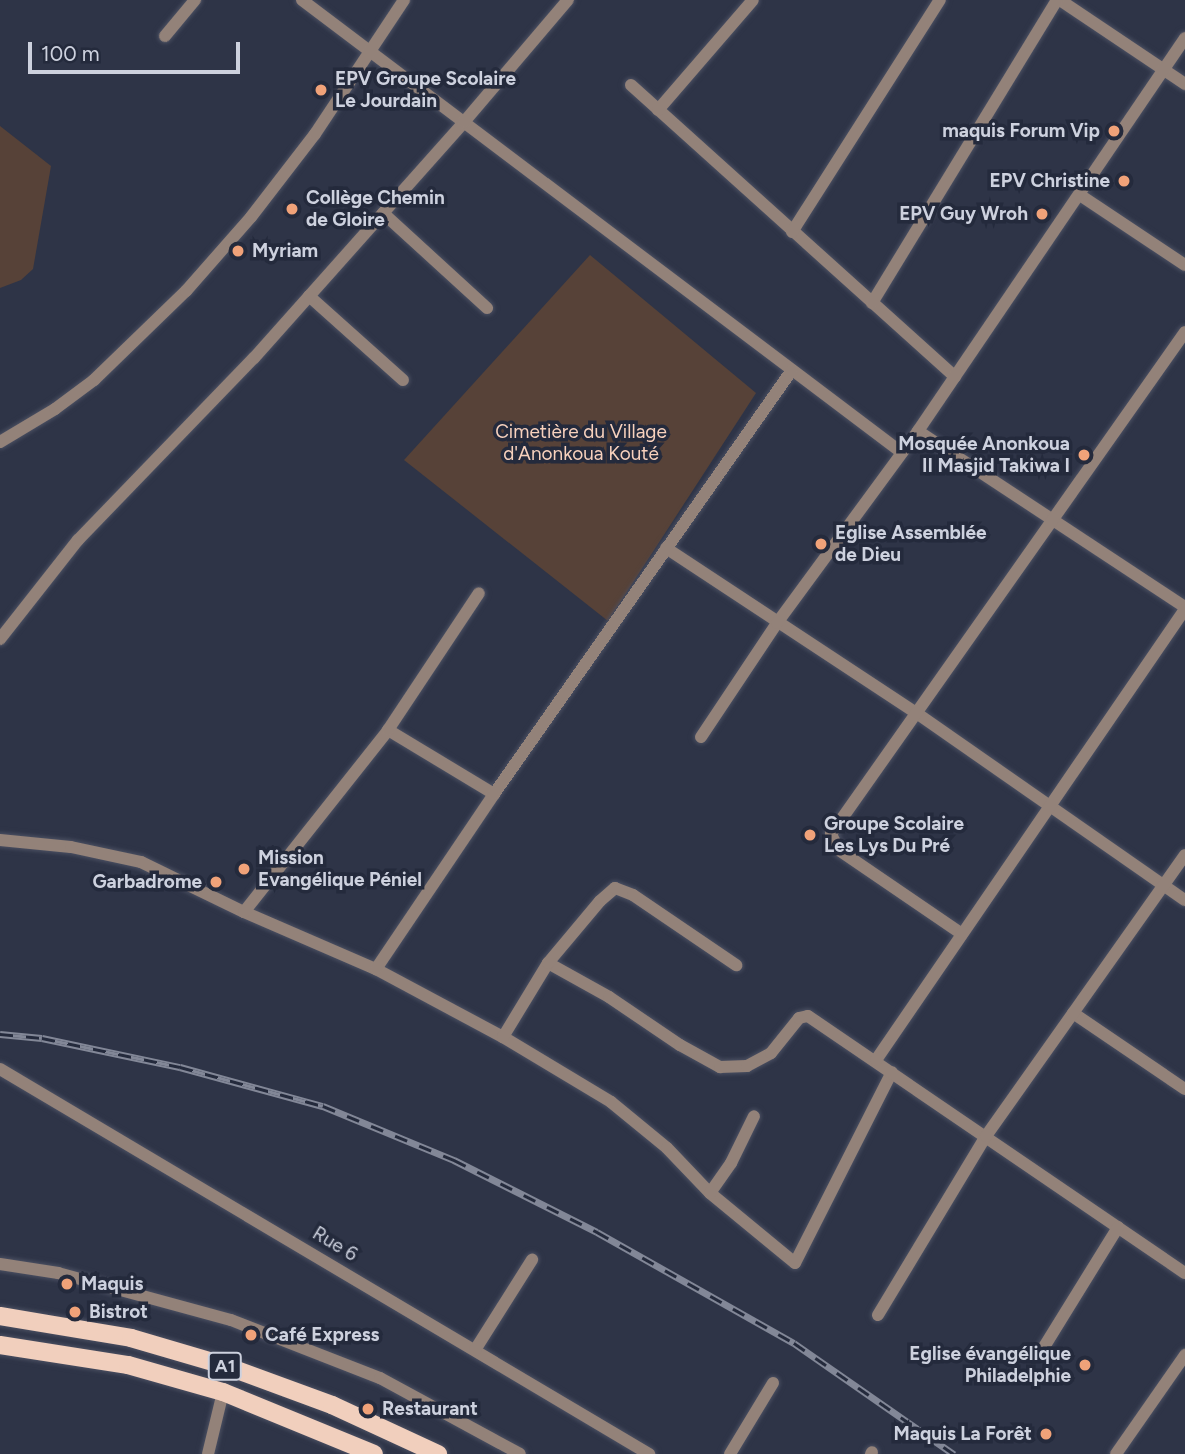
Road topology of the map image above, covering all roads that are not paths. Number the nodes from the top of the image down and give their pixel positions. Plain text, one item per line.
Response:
1 (195, 0) edge
2 (302, 0) edge
3 (404, 0) edge
4 (568, 0) edge
5 (753, 0) edge
6 (940, 0) edge
7 (1059, 0) edge
8 (166, 36) dead end
9 (1185, 38) edge
10 (370, 51) junction
11 (1163, 69) junction
12 (1185, 84) edge
13 (631, 85) dead end
14 (658, 110) junction
15 (464, 122) junction
16 (1080, 195) junction
17 (383, 213) junction
18 (792, 232) junction
19 (1185, 265) edge
20 (309, 296) junction
21 (872, 303) junction
22 (487, 308) dead end
23 (1185, 332) edge
24 (792, 370) junction
25 (955, 377) junction
26 (403, 380) dead end
27 (918, 430) junction
28 (0, 442) edge
29 (901, 452) junction
30 (1054, 519) junction
31 (666, 548) junction
32 (479, 593) dead end
33 (1185, 608) edge
34 (778, 623) junction
35 (0, 639) edge
36 (918, 714) junction
37 (388, 730) junction
38 (701, 737) dead end
39 (494, 794) junction
40 (1049, 803) junction
41 (0, 840) edge
42 (1185, 855) edge
43 (1164, 886) junction
44 (1185, 900) edge
45 (244, 912) junction
46 (962, 934) junction
47 (548, 963) junction
48 (736, 965) dead end
49 (376, 969) junction
50 (1073, 1013) junction
51 (503, 1037) junction
52 (876, 1060) junction
53 (0, 1069) edge
54 (892, 1072) junction
55 (1185, 1089) edge
56 (754, 1116) dead end
57 (986, 1136) junction
58 (710, 1193) junction
59 (1118, 1227) junction
60 (532, 1260) dead end
61 (0, 1264) edge
62 (1185, 1273) edge
63 (878, 1315) dead end
64 (0, 1316) edge
65 (0, 1345) edge
66 (1044, 1346) dead end
67 (475, 1350) junction
68 (1185, 1355) edge
69 (773, 1383) dead end
70 (223, 1392) junction
71 (208, 1454) edge
72 (374, 1454) edge
73 (438, 1454) edge
74 (520, 1454) edge
75 (649, 1454) edge
76 (730, 1454) edge
77 (1116, 1454) edge

1 - 8 street
2 - 10 street
3 - 10 street
4 - 15 street
5 - 14 street
6 - 18 street
7 - 11 street
7 - 21 street
9 - 11 street
10 - 15 street
10 - 28 street
11 - 12 street
11 - 16 street
13 - 14 street
14 - 18 street
15 - 17 street
15 - 24 street
16 - 19 street
16 - 25 street
17 - 20 street
17 - 22 street
18 - 21 street
20 - 26 street
20 - 35 street
21 - 25 street
23 - 30 street
24 - 29 street
24 - 31 street
25 - 27 street
27 - 29 street
27 - 30 street
29 - 34 street
30 - 33 street
30 - 36 street
31 - 34 street
31 - 39 street
32 - 37 street
33 - 40 street
34 - 36 street
34 - 38 street
36 - 40 street
36 - 46 street
37 - 39 street
37 - 45 street
39 - 49 street
40 - 43 street
40 - 46 street
41 - 45 street
42 - 43 street
43 - 44 street
43 - 50 street
45 - 49 street
46 - 52 street
47 - 48 street
47 - 51 street
47 - 52 street
49 - 51 street
50 - 55 street
50 - 57 street
51 - 58 street
52 - 54 street
53 - 67 street, Rue 6
54 - 57 street
54 - 58 street
56 - 58 street
57 - 59 street
57 - 63 street
59 - 62 street
59 - 66 street
60 - 67 street
61 - 74 street
64 - 73 main road, A1
65 - 70 main road, A1
67 - 75 street, Rue 6
68 - 77 street
69 - 76 street
70 - 71 street
70 - 72 main road, A1

